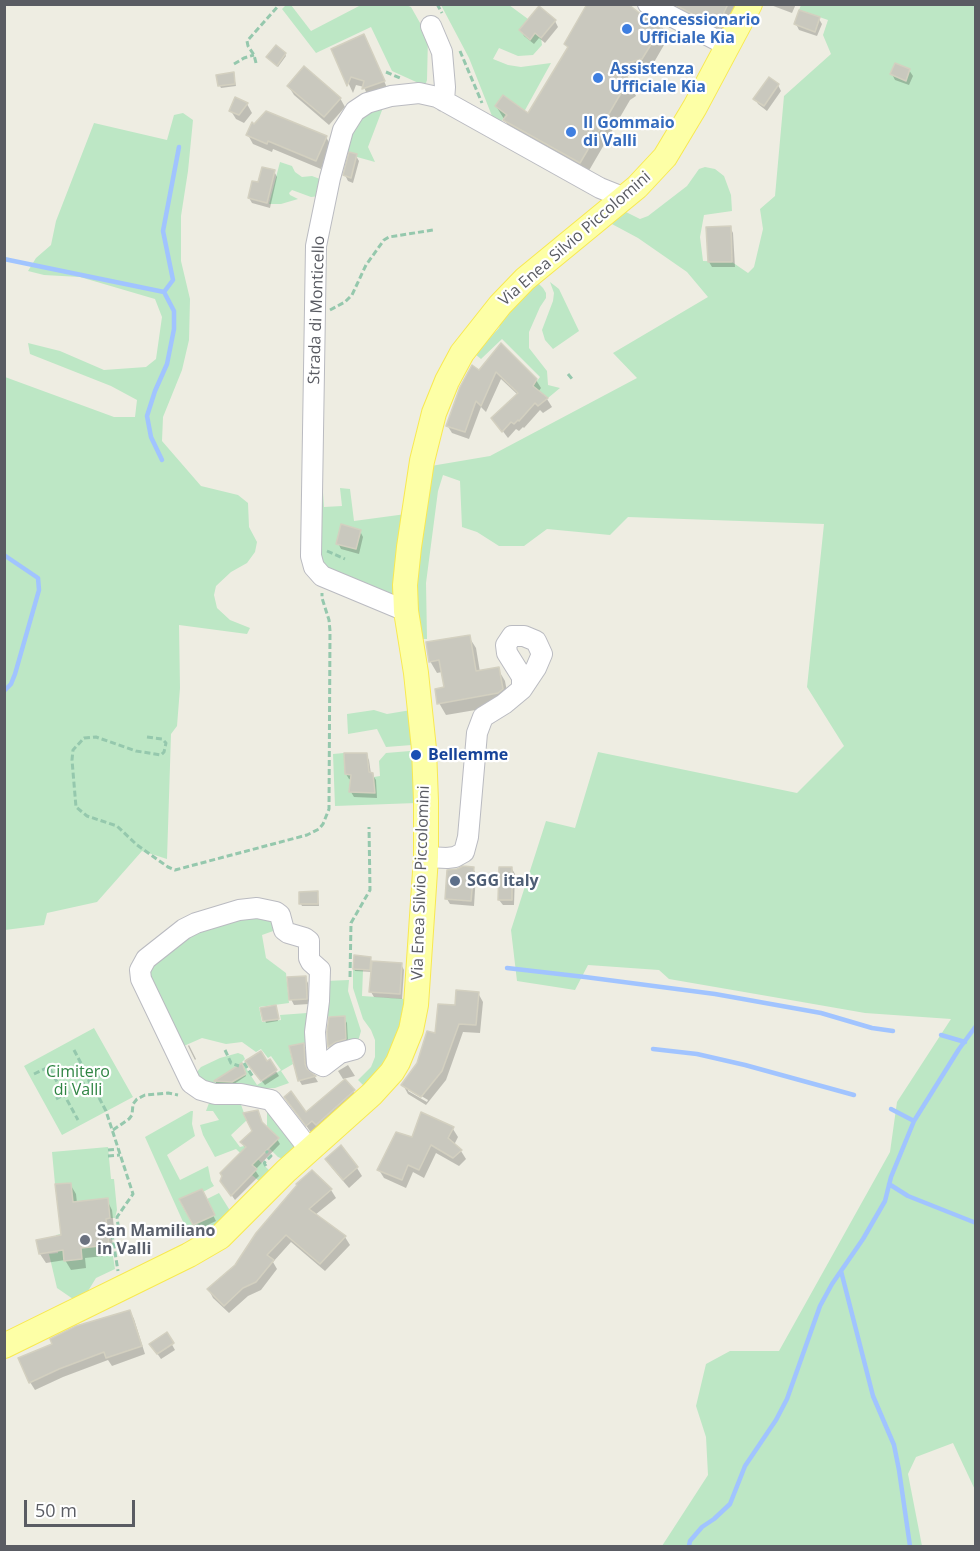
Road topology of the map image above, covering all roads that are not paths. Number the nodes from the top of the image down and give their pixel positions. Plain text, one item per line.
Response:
1 (648, 4) edge
2 (750, 4) edge
3 (437, 22) road end
4 (728, 46) junction
5 (444, 101) junction
6 (624, 198) junction
7 (406, 611) junction
8 (522, 689) dead end
9 (426, 857) junction
10 (355, 1050) dead end
11 (309, 1149) junction
12 (4, 1346) edge

1 - 4 street
2 - 4 main road, Via Enea Silvio Piccolomini
3 - 5 street
4 - 6 main road, Via Enea Silvio Piccolomini
5 - 6 street, Strada di Monticello
5 - 7 street, Strada di Monticello
6 - 7 main road, Via Enea Silvio Piccolomini
7 - 9 main road, Via Enea Silvio Piccolomini
8 - 9 street
9 - 11 main road, Via Enea Silvio Piccolomini
10 - 11 street
11 - 12 main road, Via Enea Silvio Piccolomini

